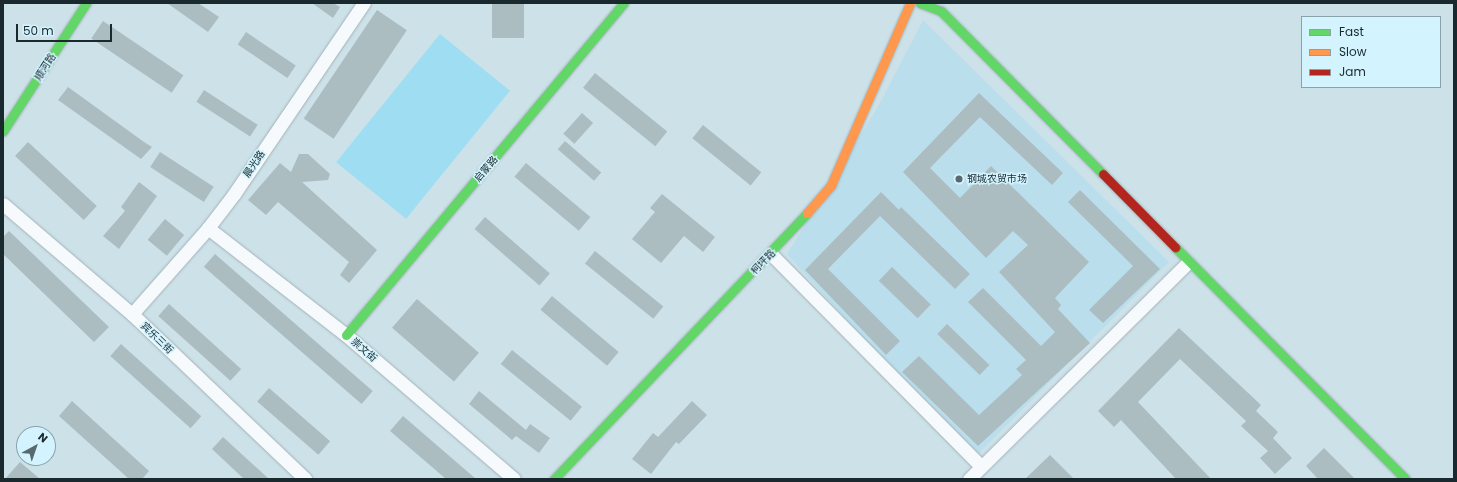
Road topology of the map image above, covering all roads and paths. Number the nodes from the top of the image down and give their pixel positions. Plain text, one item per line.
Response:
1 (86, 3) edge
2 (364, 3) edge
3 (624, 3) edge
4 (910, 3) edge
5 (920, 3) edge
6 (3, 131) edge
7 (3, 204) edge
8 (208, 228) junction
9 (771, 254) junction
10 (1187, 263) junction
11 (132, 314) junction
12 (346, 335) junction
13 (981, 466) junction
14 (306, 479) edge
15 (514, 479) edge
16 (554, 479) edge
17 (969, 479) edge
18 (1405, 479) edge

1 - 6 street, 顺河路
2 - 8 street, 晨光路
3 - 12 street, 启蒙路
4 - 9 street, 柯坪路
5 - 10 street
7 - 11 street, 宾乐三街
8 - 11 street, 晨光路
8 - 12 street, 崇文街
9 - 13 street
9 - 16 street, 柯坪路
10 - 13 street
10 - 18 street
11 - 14 street, 宾乐三街
12 - 15 street, 崇文街
13 - 17 street

